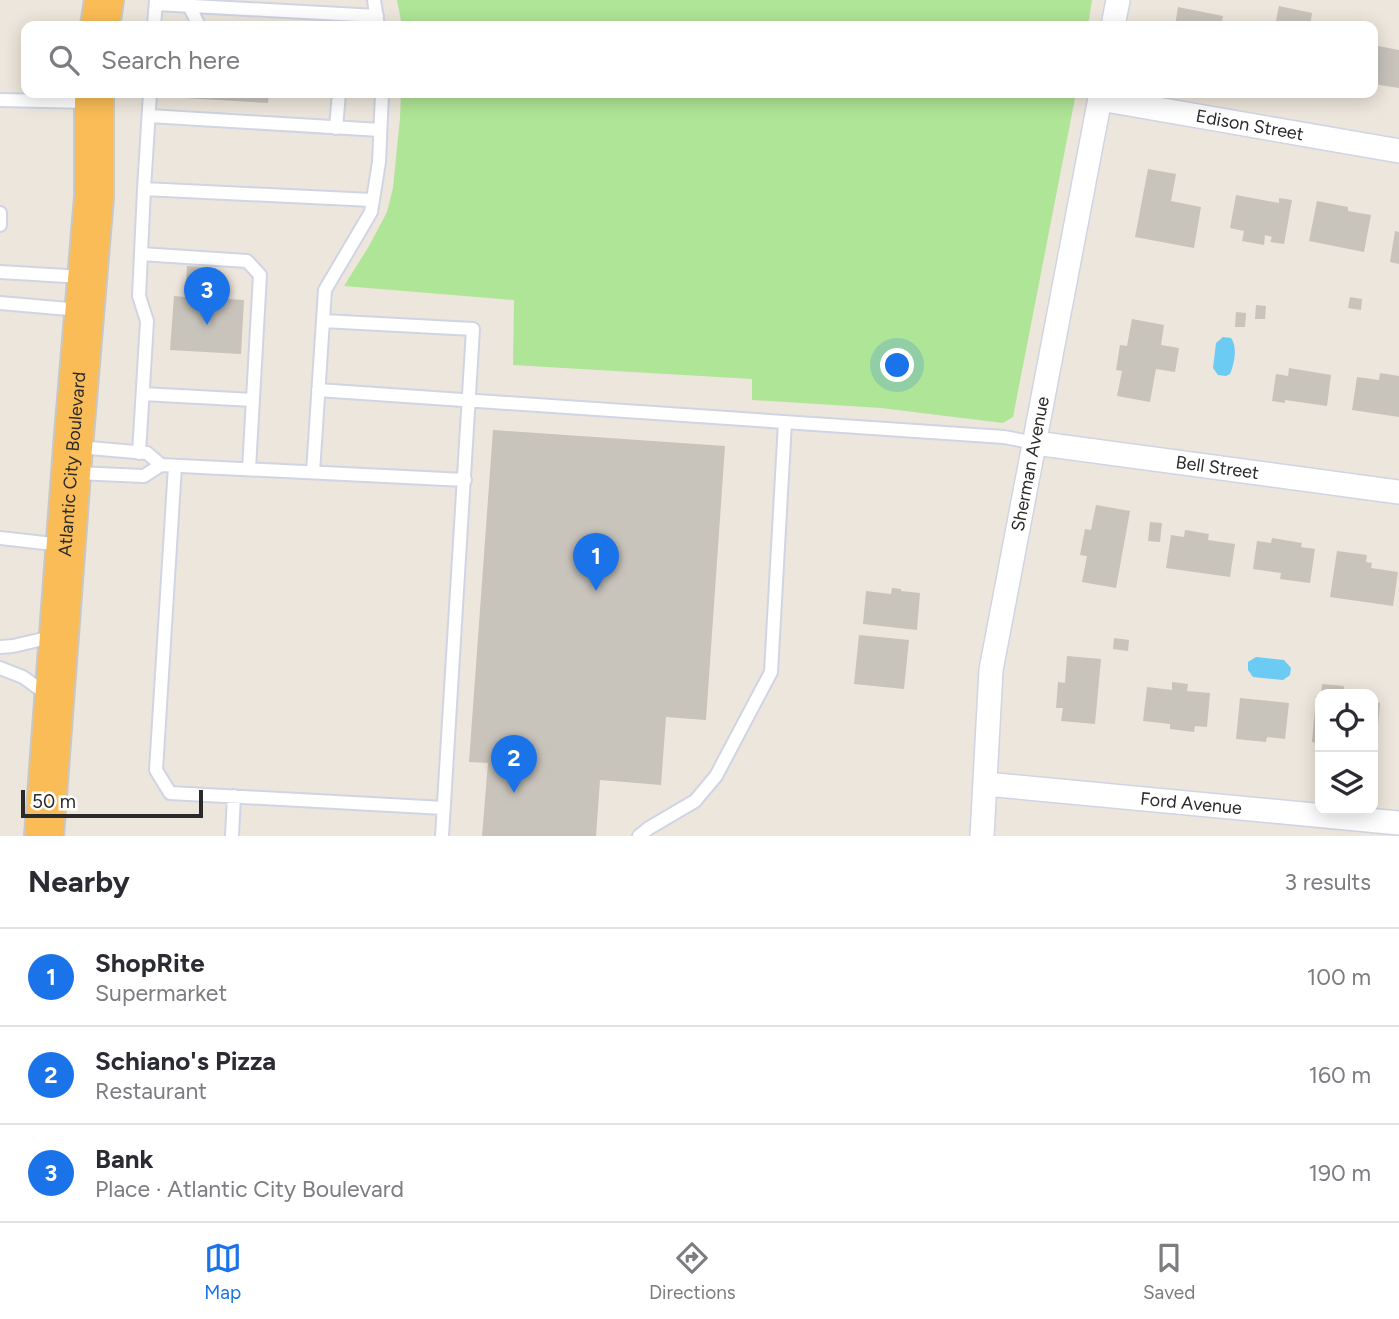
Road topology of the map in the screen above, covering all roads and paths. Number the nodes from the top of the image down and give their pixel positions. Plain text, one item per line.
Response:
1 (88, 0) edge
2 (104, 0) edge
3 (374, 0) edge
4 (1118, 0) edge
5 (156, 2) edge
6 (189, 5) junction
7 (90, 21) edge
8 (101, 21) edge
9 (154, 21) edge
10 (197, 21) edge
11 (378, 21) edge
12 (1114, 21) edge
13 (63, 98) edge
14 (94, 98) edge
15 (150, 98) edge
16 (339, 98) edge
17 (382, 98) edge
18 (1101, 98) edge
19 (1112, 98) edge
20 (0, 100) edge
21 (149, 116) junction
22 (337, 128) junction
23 (380, 130) junction
24 (1399, 151) edge
25 (144, 188) junction
26 (373, 200) junction
27 (0, 213) edge
28 (0, 225) edge
29 (141, 254) junction
30 (0, 272) edge
31 (86, 294) junction
32 (0, 303) edge
33 (323, 321) junction
34 (318, 390) junction
35 (143, 394) junction
36 (253, 400) junction
37 (469, 401) junction
38 (785, 422) junction
39 (1035, 443) junction
40 (139, 453) junction
41 (72, 460) junction
42 (160, 465) junction
43 (175, 466) junction
44 (249, 470) junction
45 (313, 472) junction
46 (464, 480) junction
47 (1399, 492) edge
48 (0, 538) edge
49 (66, 545) junction
50 (60, 635) junction
51 (0, 647) edge
52 (0, 668) edge
53 (55, 700) junction
54 (986, 784) junction
55 (234, 796) junction
56 (444, 808) junction
57 (1399, 823) edge
58 (44, 836) edge
59 (232, 836) edge
60 (442, 836) edge
61 (639, 836) edge
62 (982, 836) edge

1 - 7 highway
2 - 8 highway
3 - 11 lane
4 - 12 street
5 - 6 lane
5 - 9 lane
6 - 10 lane
6 - 11 lane
13 - 20 lane
14 - 31 highway, Atlantic City Boulevard
15 - 21 lane
16 - 22 lane
17 - 23 lane
18 - 39 street, Sherman Avenue
19 - 24 street, Edison Street
21 - 22 lane
21 - 25 lane
22 - 23 lane
23 - 26 lane
25 - 26 lane
25 - 29 lane
26 - 33 lane
27 - 28 lane
29 - 35 lane
29 - 36 lane
30 - 31 lane
31 - 32 lane
31 - 41 highway, Atlantic City Boulevard
33 - 34 lane
33 - 37 lane
34 - 37 lane
34 - 45 lane
35 - 36 lane
35 - 40 lane
36 - 44 lane
37 - 38 lane
37 - 46 lane
38 - 39 lane
38 - 61 lane
39 - 47 street, Bell Street
39 - 54 street, Sherman Avenue
40 - 41 lane
40 - 42 lane
41 - 42 lane
41 - 49 highway, Atlantic City Boulevard
42 - 43 lane
43 - 44 lane
43 - 55 lane
44 - 45 lane
45 - 46 lane
46 - 56 lane
48 - 49 lane
49 - 50 highway, Atlantic City Boulevard
50 - 51 lane
50 - 53 highway, Atlantic City Boulevard
52 - 53 lane
53 - 58 highway, Atlantic City Boulevard
54 - 57 street, Ford Avenue
54 - 62 street, Sherman Avenue
55 - 56 lane
55 - 59 lane
56 - 60 lane

